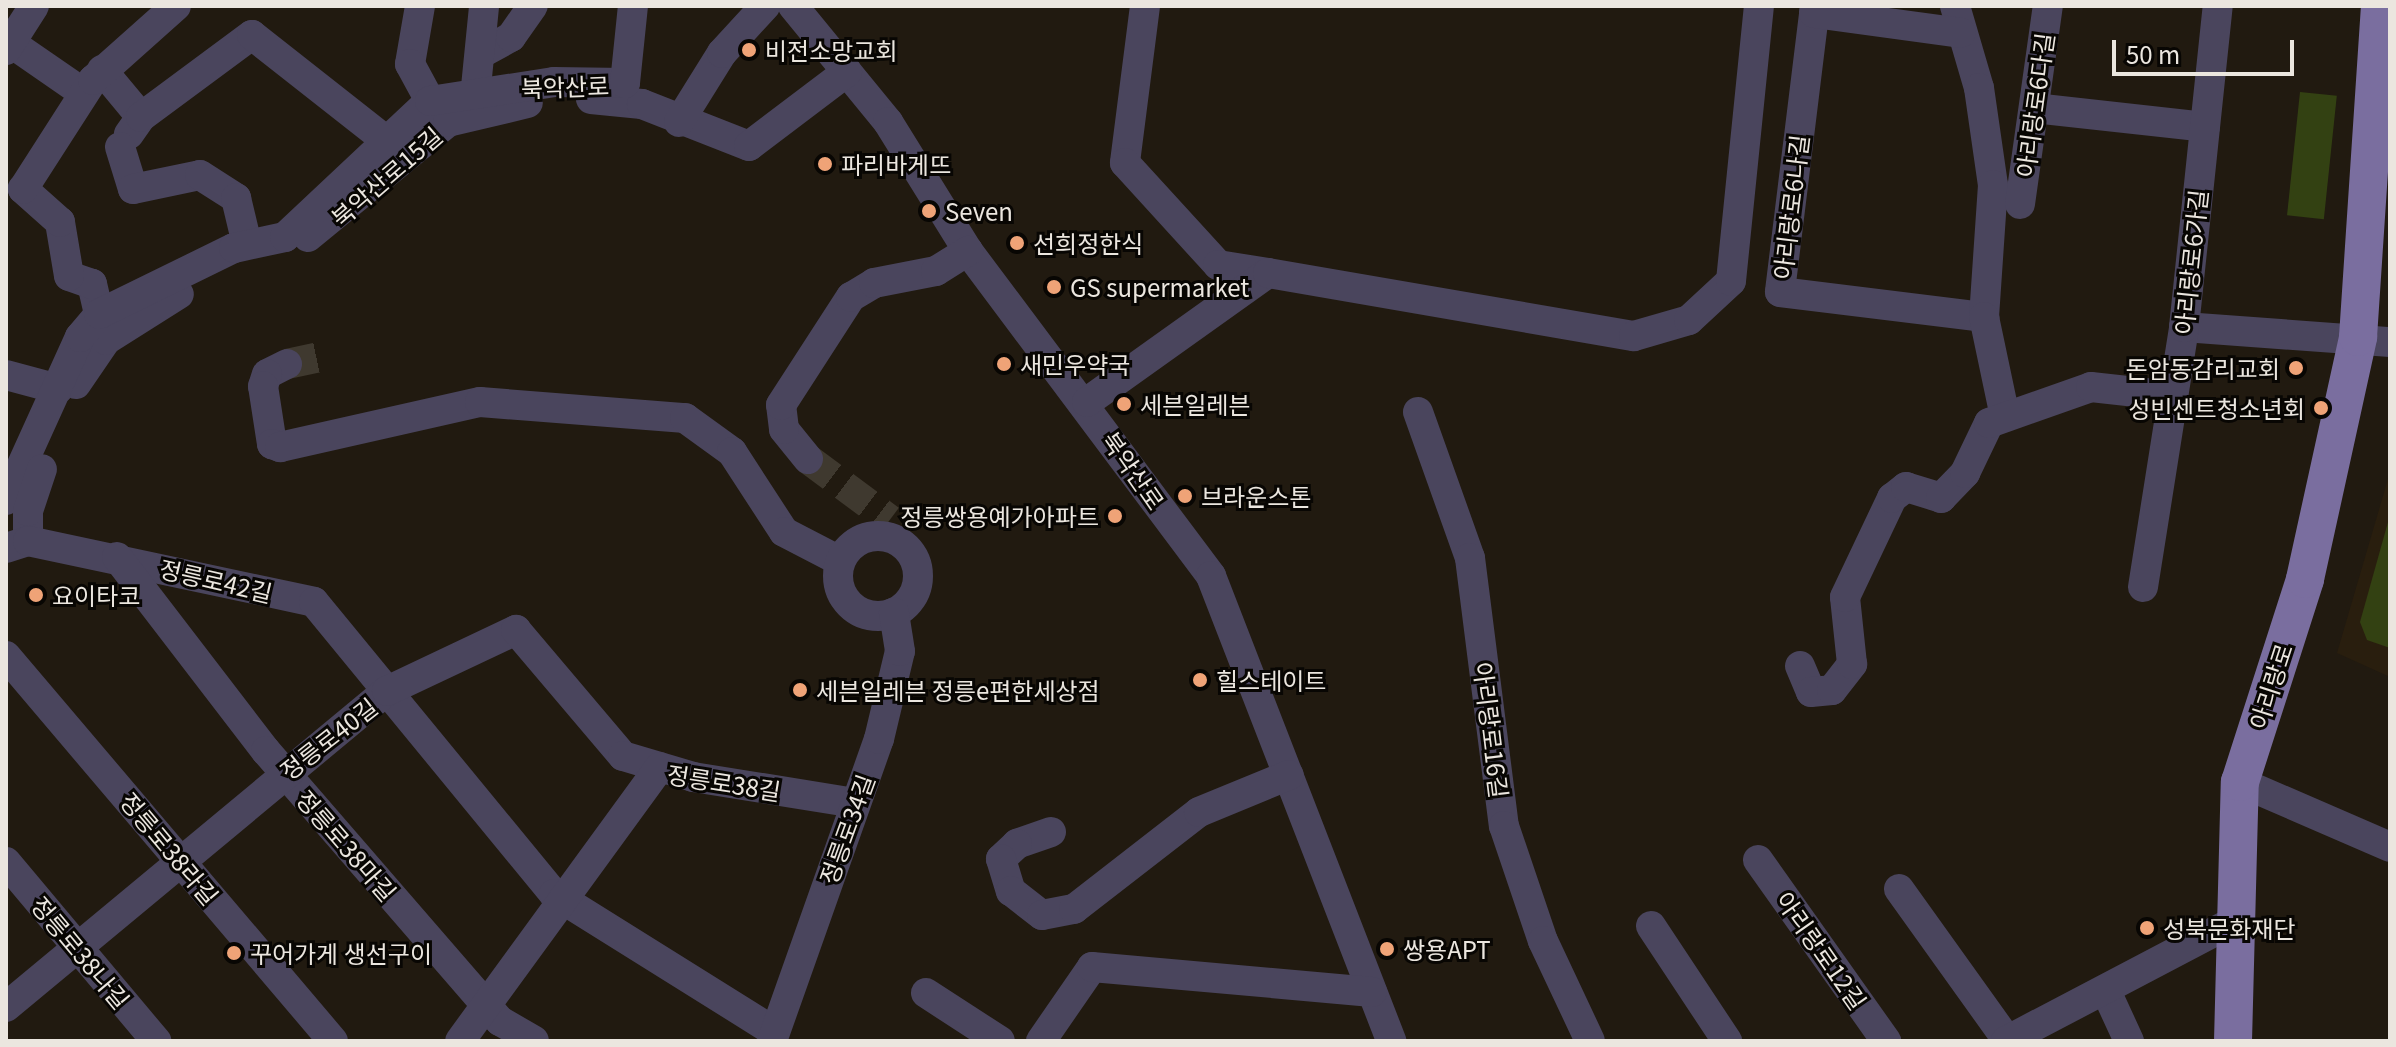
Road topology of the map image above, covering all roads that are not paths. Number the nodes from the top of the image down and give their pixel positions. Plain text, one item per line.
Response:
1 (34, 6) edge
2 (176, 6) edge
3 (420, 6) edge
4 (484, 6) edge
5 (533, 6) edge
6 (633, 6) edge
7 (765, 6) edge
8 (793, 6) edge
9 (1145, 6) edge
10 (1759, 6) edge
11 (2048, 6) edge
12 (2218, 6) edge
13 (2380, 6) edge
14 (1815, 10) edge
15 (1958, 20) edge
16 (8, 46) edge
17 (482, 53) junction
18 (847, 72) junction
19 (92, 81) junction
20 (430, 101) junction
21 (474, 101) junction
22 (2034, 108) junction
23 (141, 117) junction
24 (679, 122) junction
25 (2205, 127) junction
26 (388, 142) junction
27 (2020, 204) dead end
28 (353, 206) junction
29 (261, 242) junction
30 (968, 251) junction
31 (1268, 273) junction
32 (99, 314) junction
33 (1984, 317) junction
34 (2184, 327) junction
35 (2374, 339) edge
36 (287, 364) tunnel mouth
37 (6, 375) edge
38 (58, 389) junction
39 (2173, 396) junction
40 (1087, 402) junction
41 (1418, 412) dead end
42 (2005, 417) junction
43 (808, 459) tunnel mouth
44 (6, 500) edge
45 (17, 545) edge
46 (117, 557) junction
47 (840, 561) junction
48 (2143, 587) dead end
49 (894, 612) junction
50 (6, 656) edge
51 (1800, 666) dead end
52 (387, 691) junction
53 (660, 767) junction
54 (284, 772) junction
55 (1289, 775) junction
56 (2240, 782) junction
57 (855, 803) junction
58 (1051, 832) dead end
59 (2390, 847) edge
60 (180, 860) junction
61 (1758, 860) dead end
62 (6, 862) edge
63 (1899, 889) dead end
64 (565, 903) junction
65 (2233, 922) junction
66 (1651, 926) dead end
67 (77, 948) junction
68 (2106, 991) junction
69 (1372, 992) junction
70 (926, 993) dead end
71 (6, 1007) edge
72 (487, 1007) junction
73 (772, 1035) edge
74 (156, 1041) edge
75 (333, 1041) edge
76 (460, 1041) edge
77 (534, 1041) edge
78 (1000, 1041) edge
79 (1041, 1041) edge
80 (1391, 1041) edge
81 (1590, 1041) edge
82 (1727, 1041) edge
83 (1886, 1041) edge
84 (2007, 1041) edge
85 (2129, 1041) edge
86 (2233, 1041) edge

1 - 16 street
2 - 19 street
3 - 20 street
4 - 17 street
5 - 17 street
6 - 21 street, 북악산로
7 - 24 street
8 - 18 street, 북악산로
9 - 31 street
10 - 31 street
11 - 22 street, 아리랑로6다길
12 - 25 street, 아리랑로6가길
13 - 35 main road, 아리랑로
14 - 15 street, 아리랑로6나길
14 - 33 street, 아리랑로6나길
15 - 33 street, 아리랑로6나길
16 - 19 street
17 - 21 street
18 - 24 street, 북악산로15길
18 - 30 street, 북악산로
19 - 23 street
19 - 32 street
20 - 21 street, 북악산로15길
20 - 26 street, 북악산로15길
21 - 24 street, 북악산로15길
21 - 28 street, 북악산로15길
22 - 25 street
22 - 27 street, 아리랑로6다길
23 - 26 street, 북악산로15길
23 - 29 street
25 - 34 street, 아리랑로6가길
26 - 29 street, 북악산로15길
28 - 29 street, 북악산로15길
28 - 45 street
29 - 32 street, 북악산로15길
30 - 40 street, 북악산로
30 - 43 street
31 - 40 street
32 - 38 street, 북악산로15길
33 - 42 street, 아리랑로6나길
34 - 35 street
34 - 39 street, 아리랑로6가길
35 - 56 main road, 아리랑로
36 - 47 street
37 - 38 street
38 - 44 street, 북악산로15길
39 - 42 street
39 - 48 street, 아리랑로6가길
40 - 55 street, 북악산로
41 - 81 street, 아리랑로16길
42 - 51 street
45 - 46 street, 정릉로42길
46 - 52 street, 정릉로42길
46 - 54 street, 정릉로38마길
47 - 49 street
47 - 49 street
49 - 57 street, 정릉로34길
50 - 60 street, 정릉로38라길
52 - 53 street, 정릉로40길
52 - 54 street, 정릉로40길
52 - 64 street
53 - 57 street, 정릉로38길
53 - 64 street, 정릉로38길
54 - 60 street, 정릉로40길
54 - 72 street, 정릉로38마길
55 - 58 street
55 - 69 street, 북악산로
56 - 59 street
56 - 65 main road, 아리랑로
57 - 73 street, 정릉로34길
60 - 67 street, 정릉로40길
60 - 75 street, 정릉로38라길
61 - 83 street, 아리랑로12길
62 - 67 street, 정릉로38나길
63 - 84 street
64 - 72 street, 정릉로38길
64 - 73 street
65 - 68 street
65 - 86 main road, 아리랑로
66 - 82 street
67 - 71 street, 정릉로40길
67 - 74 street, 정릉로38나길
68 - 84 street
68 - 85 street
69 - 79 street
69 - 80 street, 북악산로
70 - 78 street
72 - 76 street, 정릉로38길
72 - 77 street, 정릉로38마길

